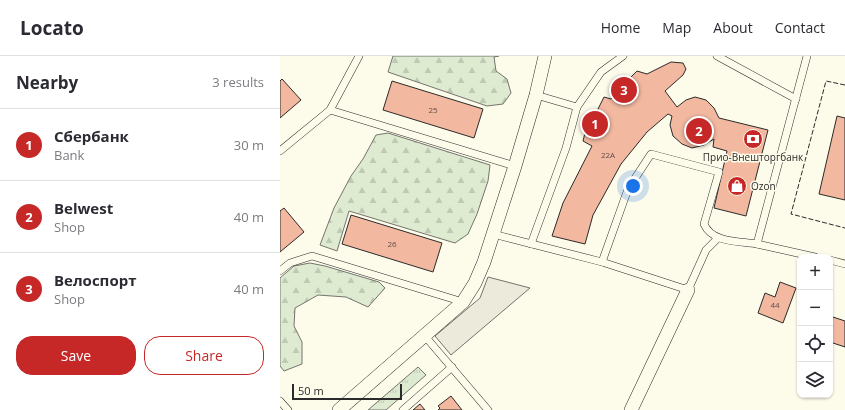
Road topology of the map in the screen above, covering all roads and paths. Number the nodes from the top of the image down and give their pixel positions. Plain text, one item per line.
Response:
1 (359, 56) edge
2 (545, 56) edge
3 (623, 56) edge
4 (717, 56) edge
5 (807, 56) edge
6 (536, 95) junction
7 (796, 99) junction
8 (577, 107) junction
9 (330, 110) junction
10 (280, 152) edge
11 (515, 166) junction
12 (493, 234) junction
13 (718, 238) junction
14 (531, 244) junction
15 (757, 244) junction
16 (802, 254) edge
17 (833, 261) edge
18 (602, 262) junction
19 (845, 264) edge
20 (280, 272) edge
21 (688, 290) junction
22 (463, 302) junction
23 (424, 334) junction
24 (452, 367) junction
25 (280, 401) edge
26 (288, 410) edge
27 (339, 410) edge
28 (403, 410) edge
29 (488, 410) edge
30 (631, 410) edge

1 - 9 lane
2 - 6 street
3 - 8 lane
4 - 7 lane
5 - 7 lane
6 - 8 lane
6 - 11 street
7 - 15 lane
8 - 14 lane
9 - 10 lane
9 - 11 lane
11 - 12 street
12 - 14 lane
12 - 22 street
13 - 15 lane
13 - 18 lane
13 - 21 lane
14 - 18 lane
15 - 16 lane
17 - 19 lane
18 - 21 lane
20 - 22 lane
21 - 30 street
22 - 23 street
23 - 24 lane
23 - 27 street
24 - 28 lane
24 - 29 lane
25 - 26 lane

